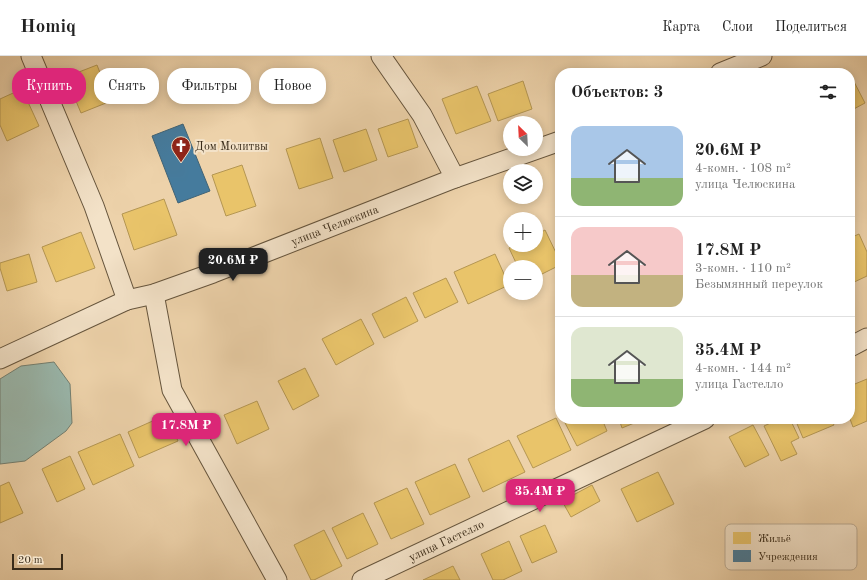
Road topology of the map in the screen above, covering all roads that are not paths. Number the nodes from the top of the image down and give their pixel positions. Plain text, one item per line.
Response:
1 (30, 56) edge
2 (381, 56) edge
3 (755, 57) edge
4 (731, 68) edge
5 (555, 143) edge
6 (456, 178) junction
7 (154, 294) junction
8 (127, 300) junction
9 (867, 338) edge
10 (855, 344) edge
11 (0, 359) edge
12 (694, 424) edge
13 (277, 580) edge
14 (362, 580) edge

1 - 8 street
2 - 6 street
3 - 4 street
5 - 6 street, улица Челюскина
6 - 7 street, улица Челюскина
7 - 8 street, улица Челюскина
7 - 13 street
8 - 11 street, улица Челюскина
9 - 10 street
12 - 14 street, улица Гастелло

